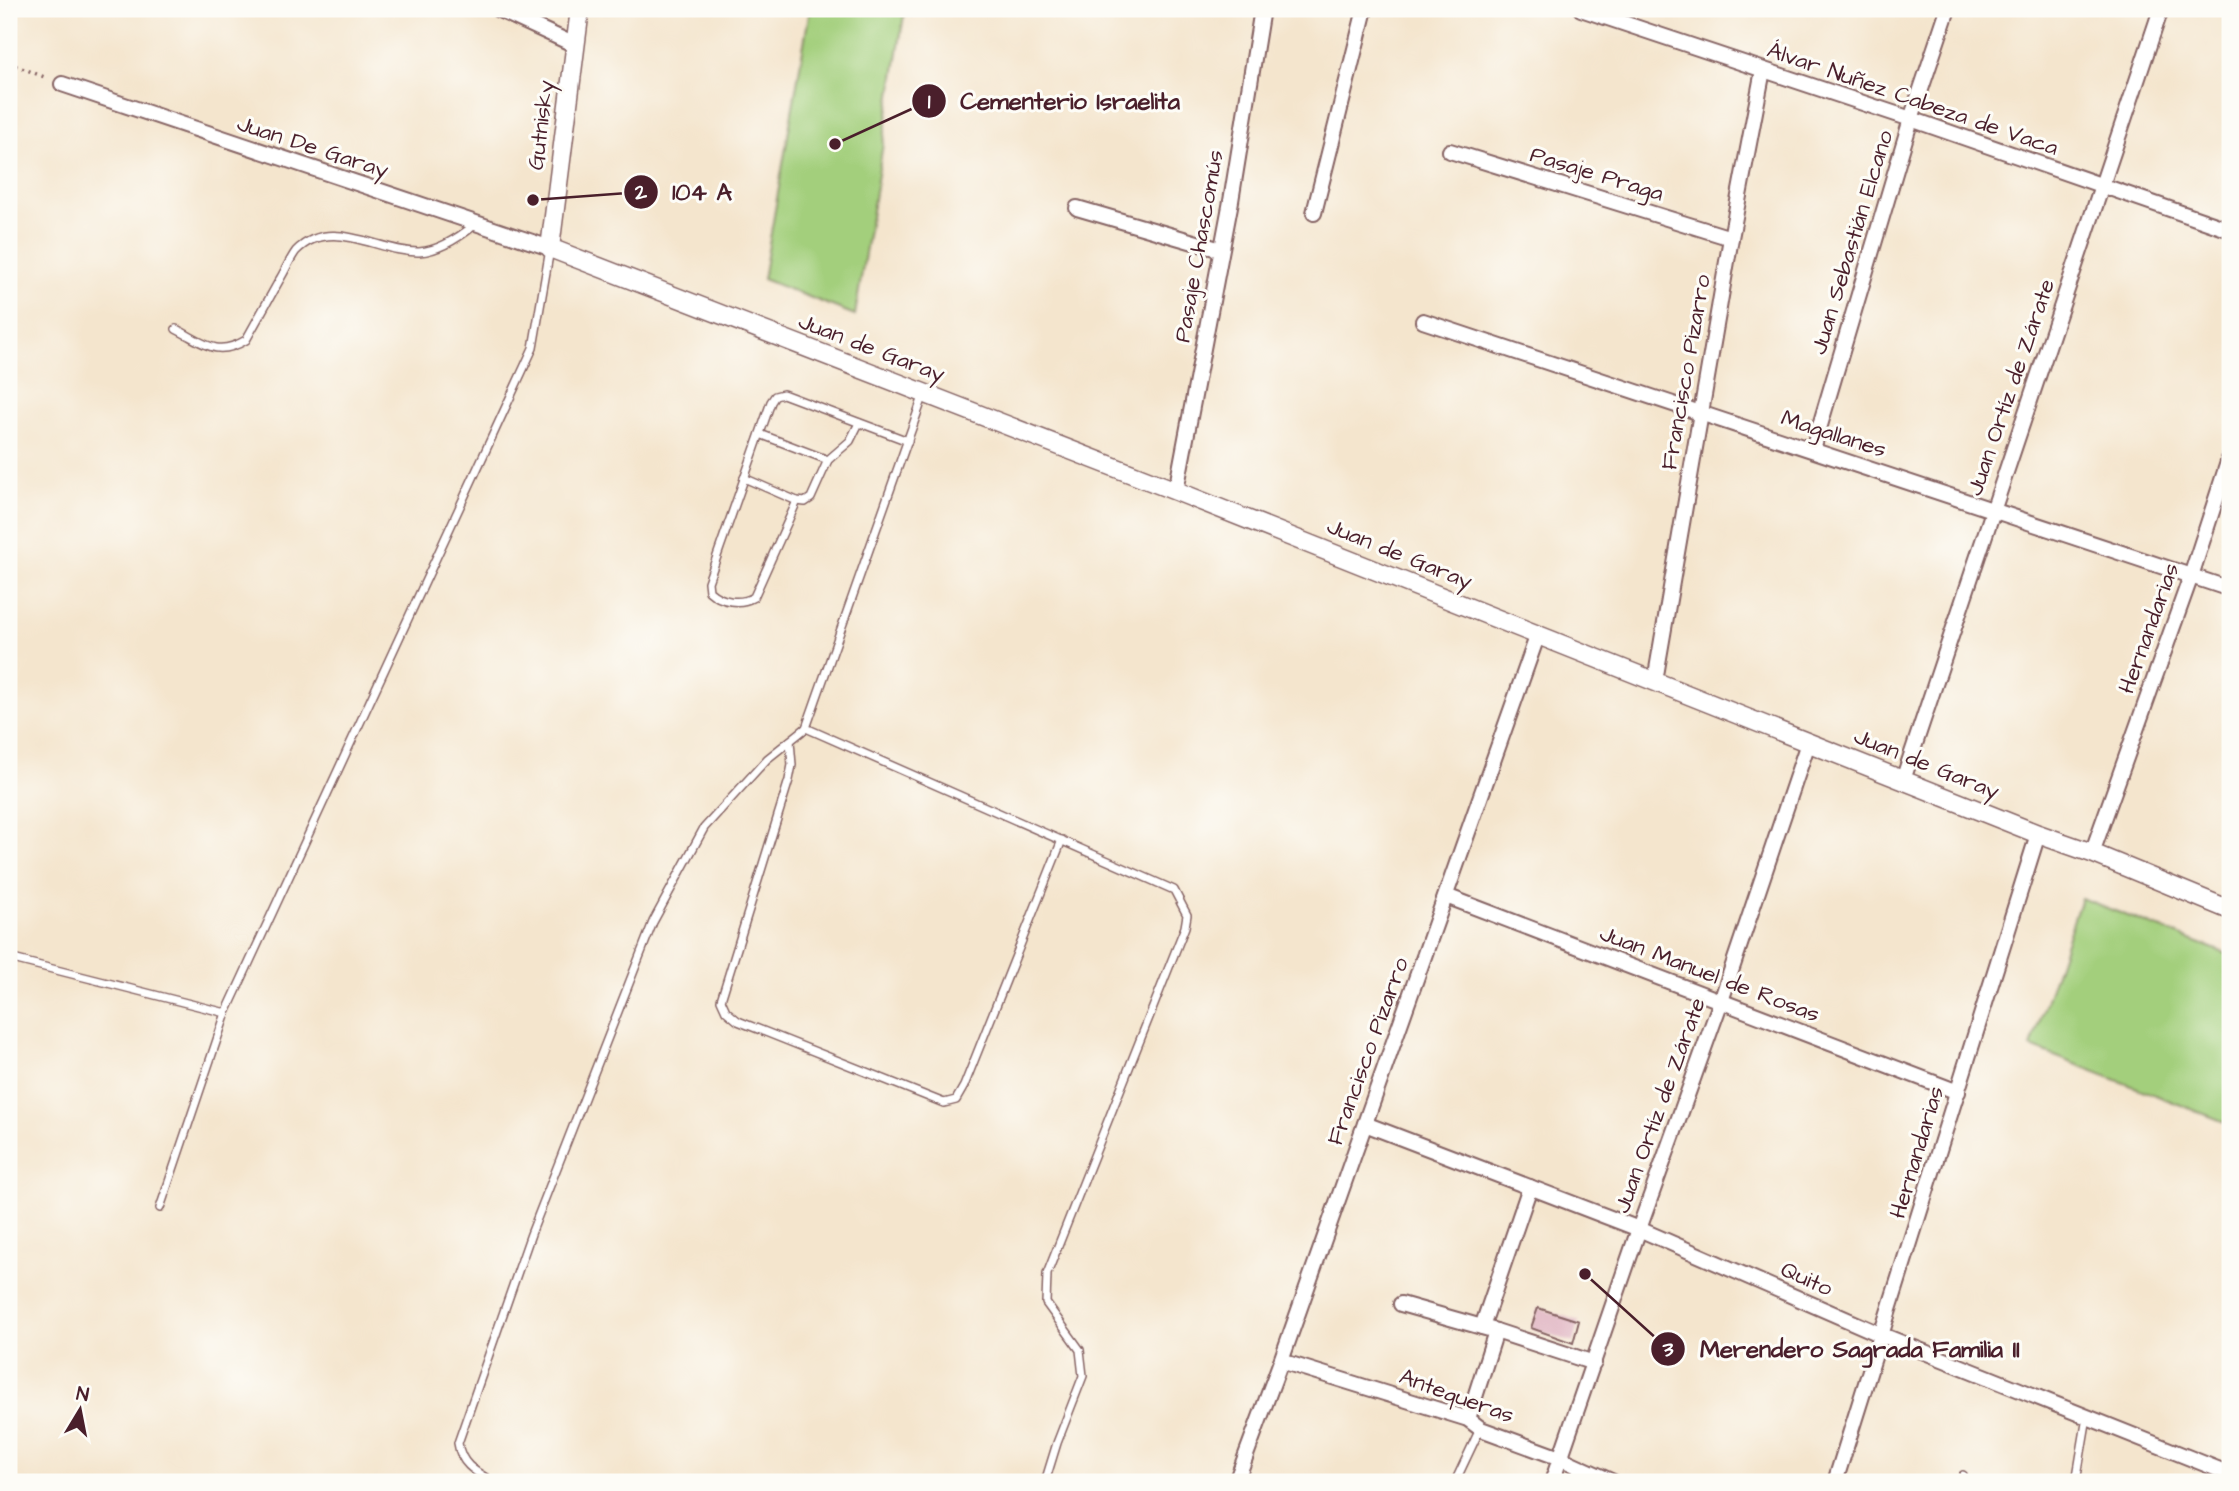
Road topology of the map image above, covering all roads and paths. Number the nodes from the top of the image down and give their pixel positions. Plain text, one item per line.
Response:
1 (498, 9) edge
2 (580, 9) edge
3 (1262, 9) edge
4 (1365, 9) edge
5 (1581, 9) edge
6 (1948, 9) edge
7 (2161, 9) edge
8 (575, 46) junction
9 (9, 63) edge
10 (1763, 70) junction
11 (62, 84) joint
12 (1911, 119) junction
13 (1450, 150) dead end
14 (2103, 187) junction
15 (1077, 208) dead end
16 (1314, 213) dead end
17 (476, 224) junction
18 (2230, 230) edge
19 (1731, 238) junction
20 (550, 248) junction
21 (1221, 250) junction
22 (1423, 321) dead end
23 (176, 329) dead end
24 (924, 394) junction
25 (1700, 414) junction
26 (859, 423) junction
27 (760, 434) junction
28 (908, 441) junction
29 (1813, 449) junction
30 (2230, 456) edge
31 (828, 460) junction
32 (744, 478) junction
33 (1176, 491) junction
34 (797, 501) junction
35 (1992, 510) junction
36 (2191, 576) junction
37 (2230, 589) edge
38 (1538, 634) junction
39 (1655, 681) junction
40 (806, 728) junction
41 (790, 741) junction
42 (1808, 743) junction
43 (1903, 780) junction
44 (2038, 834) junction
45 (1062, 840) junction
46 (2092, 853) junction
47 (1446, 896) junction
48 (2230, 910) edge
49 (9, 958) edge
50 (1721, 1001) junction
51 (226, 1013) junction
52 (1958, 1092) junction
53 (1365, 1124) junction
54 (1530, 1187) junction
55 (160, 1208) dead end
56 (1639, 1229) junction
57 (1401, 1304) dead end
58 (1489, 1329) junction
59 (1882, 1335) junction
60 (1281, 1361) junction
61 (1594, 1363) junction
62 (2088, 1416) junction
63 (1468, 1419) junction
64 (1481, 1429) junction
65 (1560, 1458) junction
66 (2230, 1474) edge
67 (493, 1482) edge
68 (1045, 1482) edge
69 (1236, 1482) edge
70 (1455, 1482) edge
71 (1552, 1482) edge
72 (1613, 1482) edge
73 (1835, 1482) edge
74 (2076, 1482) edge

1 - 8 street
2 - 8 street, Gutnisky
3 - 21 street, Pasaje Chascomús
4 - 16 street
5 - 10 street, Álvar Nuñez Cabeza de Vaca
6 - 12 street, Juan Sebastián Elcano
7 - 14 street, Juan Ortíz de Zárate
8 - 20 street, Gutnisky
9 - 11 path
10 - 12 street, Álvar Nuñez Cabeza de Vaca
10 - 19 street, Francisco Pizarro
11 - 17 street, Juan De Garay
12 - 14 street, Álvar Nuñez Cabeza de Vaca
12 - 29 street, Juan Sebastián Elcano
13 - 19 street, Pasaje Praga
14 - 18 street, Álvar Nuñez Cabeza de Vaca
14 - 35 street, Juan Ortíz de Zárate
15 - 21 street
17 - 20 street, Juan De Garay
17 - 23 lane
19 - 25 street, Francisco Pizarro
20 - 24 street, Juan de Garay
20 - 51 lane
21 - 33 street, Pasaje Chascomús
22 - 25 street, Magallanes
24 - 28 lane
24 - 33 street, Juan de Garay
25 - 29 street, Magallanes
25 - 39 street, Francisco Pizarro
26 - 27 lane
26 - 28 lane
26 - 31 lane
27 - 31 lane
27 - 32 lane
28 - 40 lane
29 - 35 street, Magallanes
30 - 36 street, Hernandarias
31 - 34 lane
32 - 34 lane
32 - 34 lane
33 - 38 street, Juan de Garay
35 - 36 street, Magallanes
35 - 43 street, Juan Ortíz de Zárate
36 - 37 street, Magallanes
36 - 46 street, Hernandarias
38 - 39 street, Juan de Garay
38 - 47 street, Francisco Pizarro
39 - 42 street, Juan de Garay
40 - 41 lane
40 - 45 lane
41 - 45 lane
41 - 67 lane
42 - 43 street, Juan de Garay
42 - 50 street, Juan Ortíz de Zárate
43 - 44 street, Juan de Garay
44 - 46 street, Juan de Garay
44 - 52 street, Hernandarias
45 - 68 lane
46 - 48 street, Juan de Garay
47 - 50 street, Juan Manuel de Rosas
47 - 53 street, Francisco Pizarro
49 - 51 lane
50 - 52 street, Juan Manuel de Rosas
50 - 56 street, Juan Ortíz de Zárate
51 - 55 lane
52 - 59 street, Hernandarias
53 - 54 street, Quito
53 - 60 street, Francisco Pizarro
54 - 56 street, Quito
54 - 58 street
56 - 59 street, Quito
56 - 61 street, Juan Ortíz de Zárate
57 - 58 street
58 - 61 street
58 - 63 street
59 - 62 street, Quito
59 - 73 street, Hernandarias
60 - 63 street, Antequeras
60 - 69 street, Francisco Pizarro
61 - 65 street, Juan Ortíz de Zárate
62 - 66 street, Quito
62 - 74 lane
63 - 64 street, Antequeras
64 - 65 street, Antequeras
64 - 70 lane
65 - 71 street, Juan Ortíz de Zárate
65 - 72 street, Antequeras

